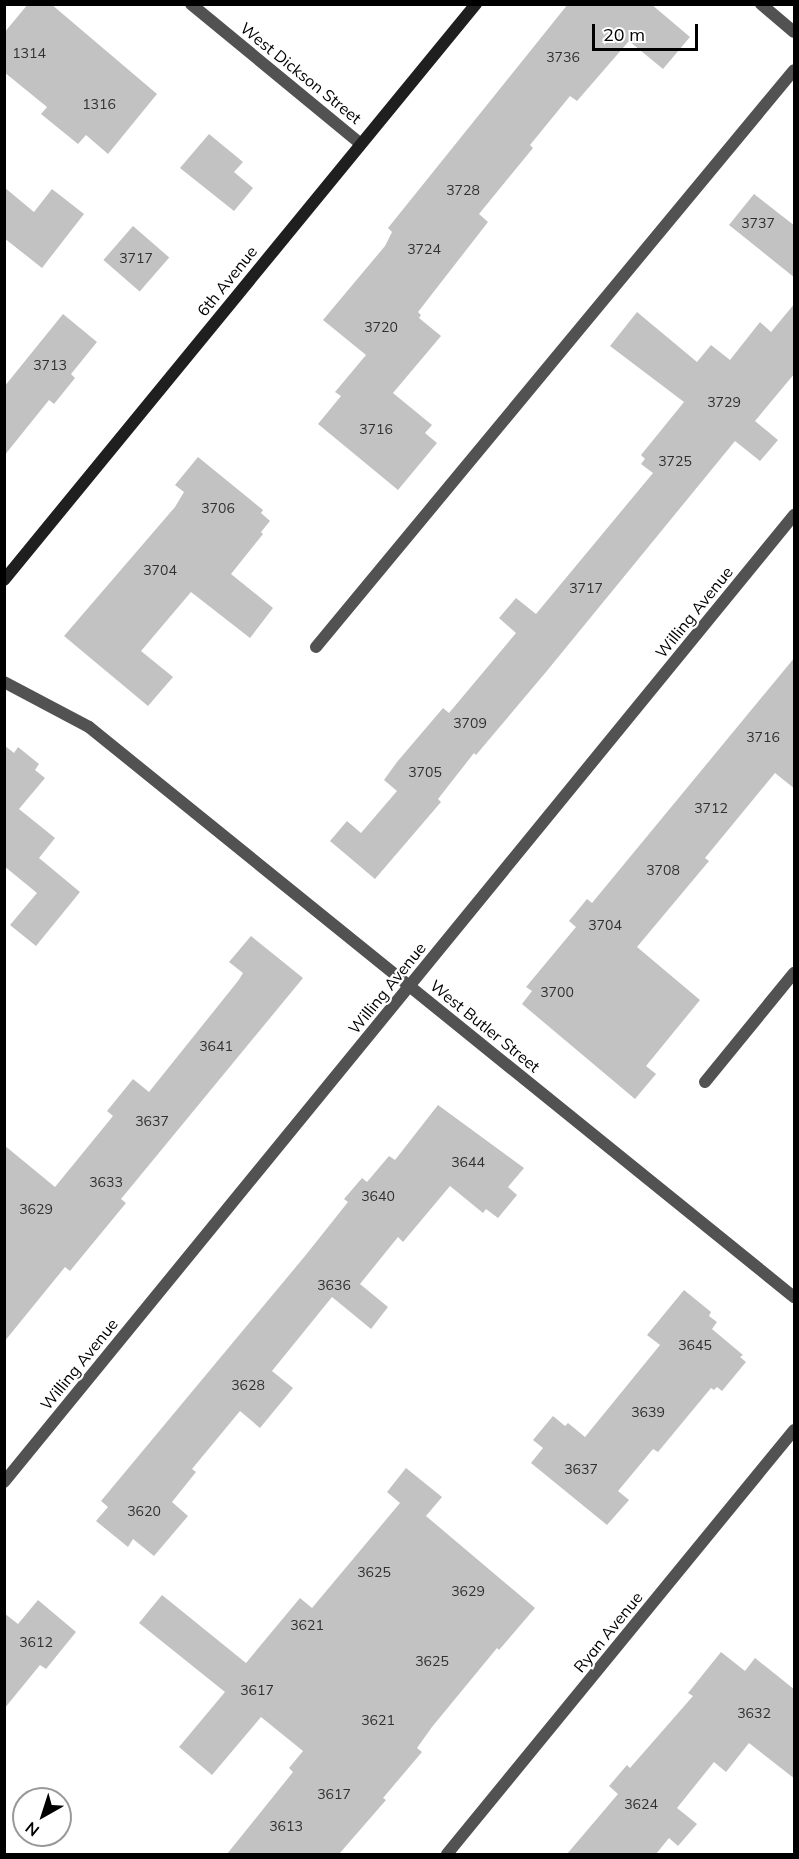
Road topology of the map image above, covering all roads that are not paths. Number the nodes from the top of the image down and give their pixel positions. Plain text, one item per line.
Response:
1 (191, 4) edge
2 (476, 4) edge
3 (761, 4) edge
4 (795, 32) edge
5 (795, 70) edge
6 (361, 144) junction
7 (795, 515) edge
8 (4, 580) edge
9 (316, 647) dead end
10 (4, 682) edge
11 (795, 973) edge
12 (410, 986) junction
13 (705, 1082) dead end
14 (795, 1298) edge
15 (795, 1430) edge
16 (4, 1482) edge
17 (447, 1854) edge

1 - 6 street, West Dickson Street
2 - 6 street, 6th Avenue
3 - 4 street
5 - 9 street
6 - 8 street, 6th Avenue
7 - 12 street, Willing Avenue
10 - 12 street, West Butler Street
11 - 13 street
12 - 14 street, West Butler Street
12 - 16 street, Willing Avenue
15 - 17 street, Ryan Avenue

